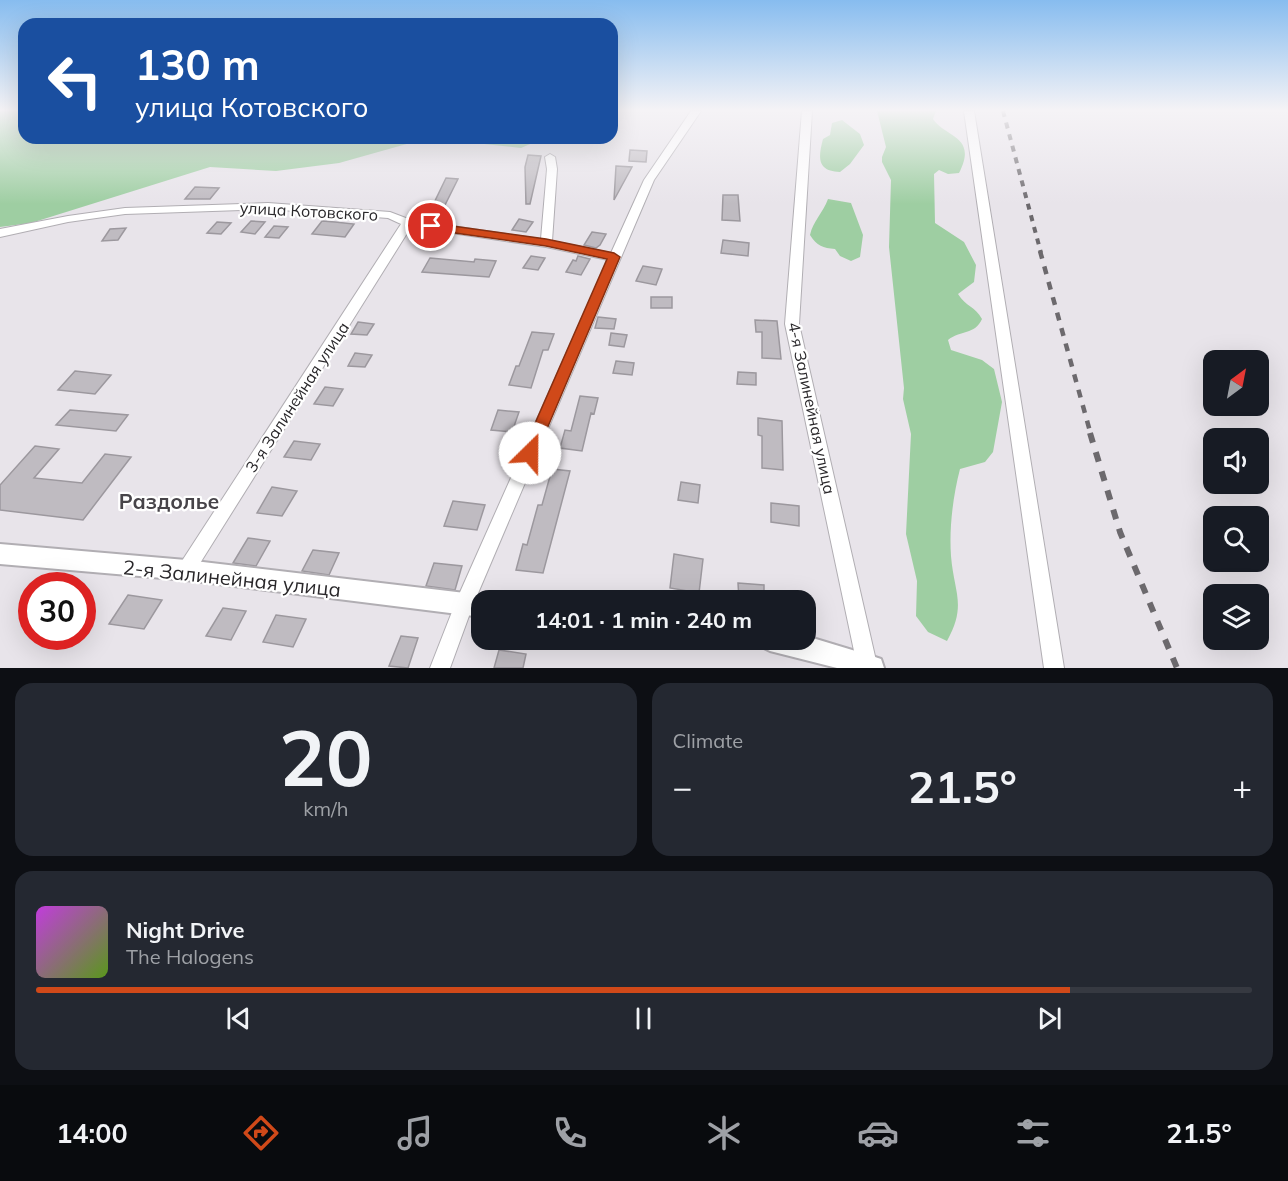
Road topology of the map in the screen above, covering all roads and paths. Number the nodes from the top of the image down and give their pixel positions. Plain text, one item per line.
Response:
1 (675, 142) edge
2 (805, 142) edge
3 (974, 142) edge
4 (550, 157) dead end
5 (408, 223) junction
6 (0, 233) edge
7 (546, 243) junction
8 (614, 257) junction
9 (0, 554) edge
10 (186, 570) junction
11 (479, 590) edge
12 (471, 606) edge
13 (471, 608) edge
14 (816, 650) edge
15 (869, 667) edge
16 (440, 668) edge
17 (1054, 668) edge

1 - 8 street
2 - 15 street, 4-я Залинейная улица
3 - 17 street
4 - 7 street
5 - 6 street, улица Котовского
5 - 7 street, улица Котовского
5 - 10 street, 3-я Залинейная улица
7 - 8 street, улица Котовского
8 - 11 street
9 - 10 street, 2-я Залинейная улица
10 - 12 street, 2-я Залинейная улица
13 - 16 street
14 - 15 street

